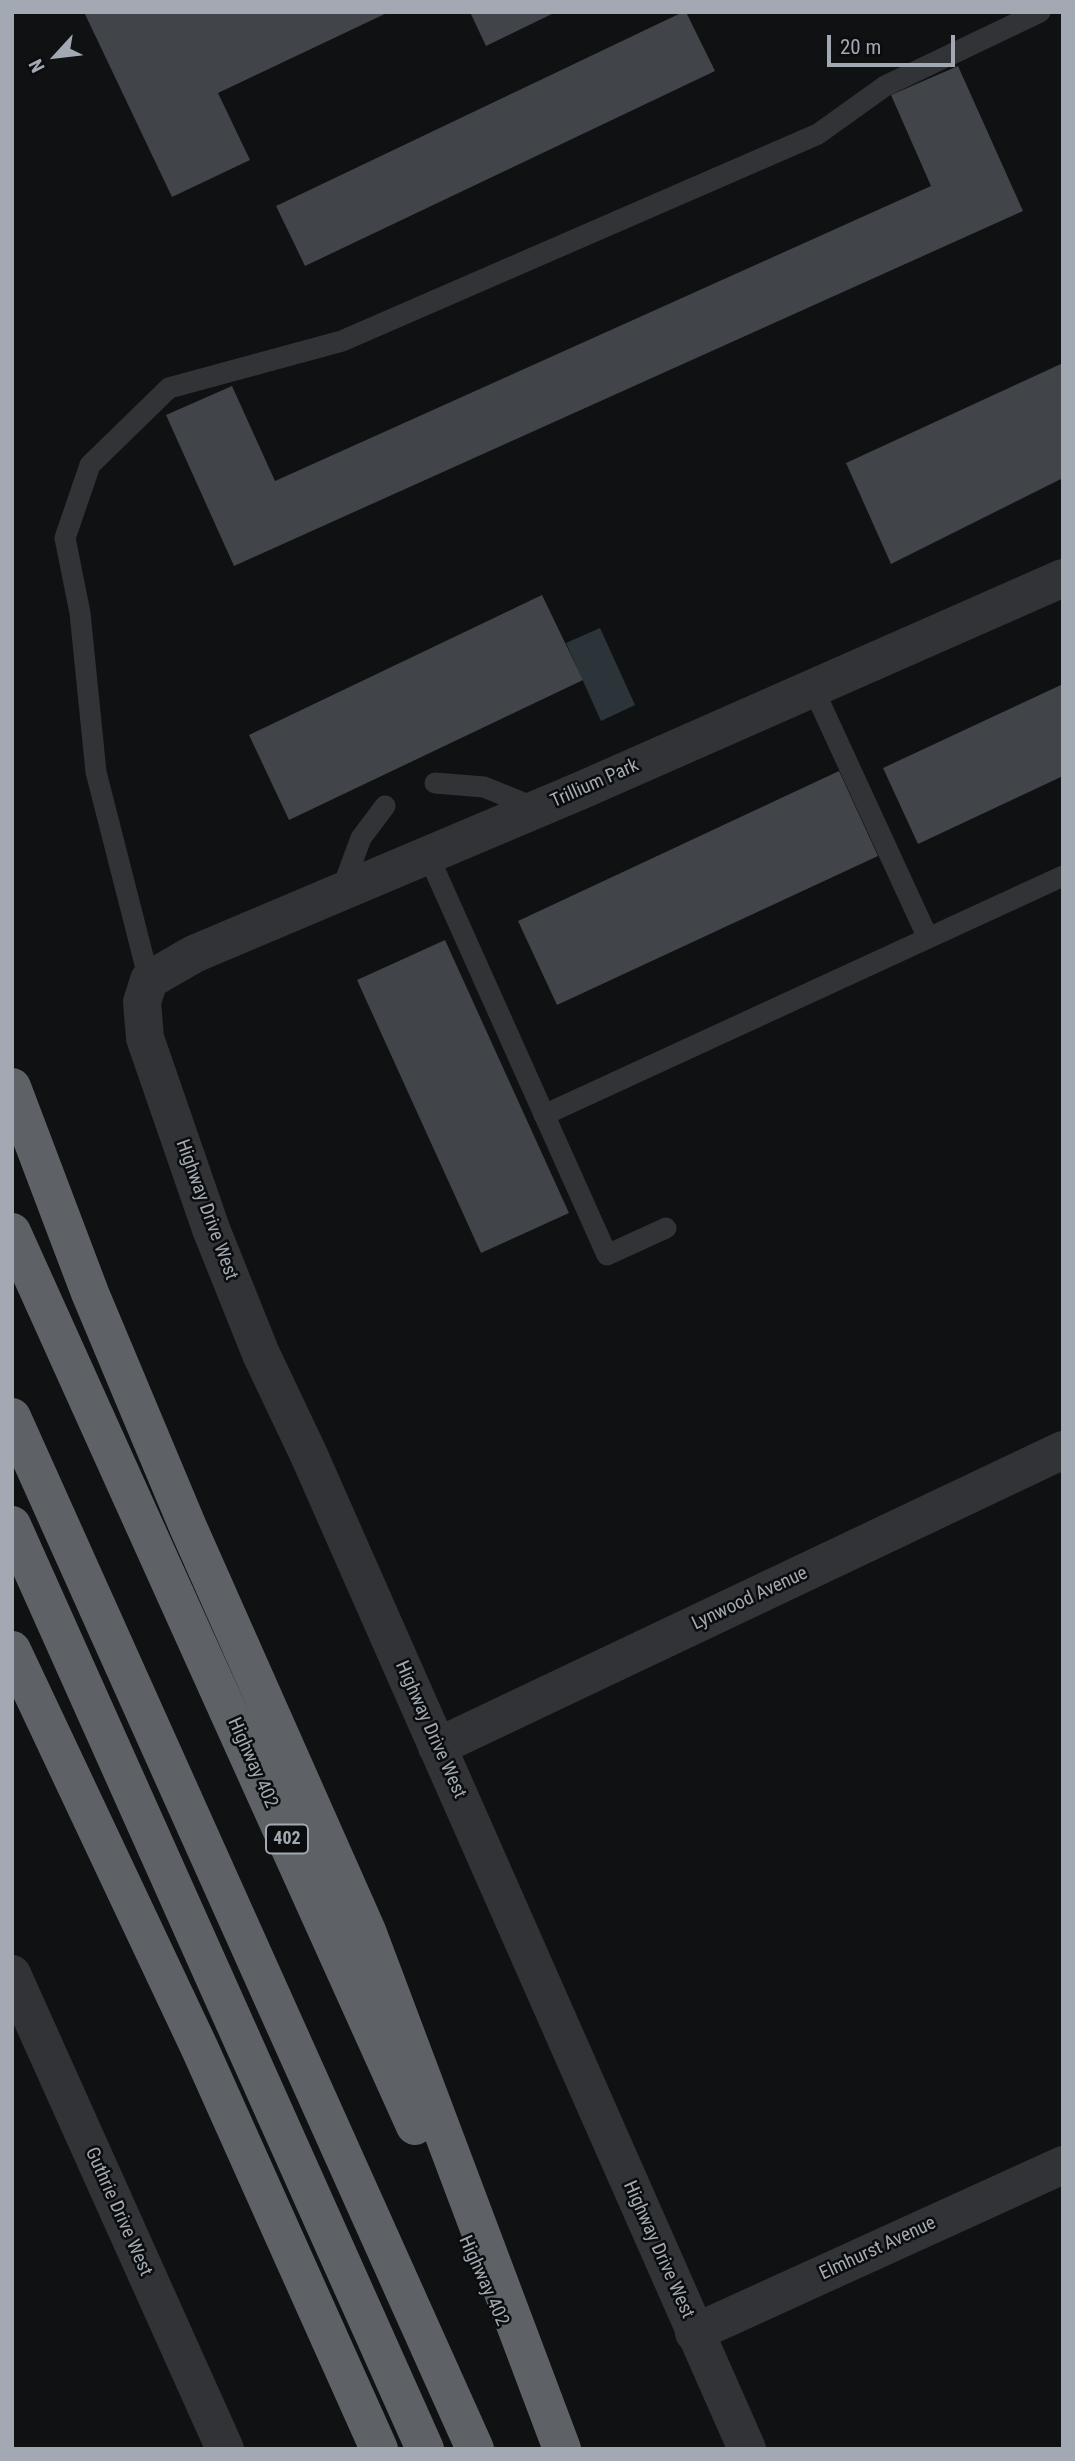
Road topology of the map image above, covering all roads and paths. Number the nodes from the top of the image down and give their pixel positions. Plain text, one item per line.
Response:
1 (1040, 12) edge
2 (1063, 578) edge
3 (813, 688) junction
4 (435, 783) dead end
5 (385, 806) dead end
6 (538, 808) junction
7 (428, 855) junction
8 (1063, 876) edge
9 (341, 892) junction
10 (928, 938) junction
11 (146, 991) junction
12 (12, 1087) edge
13 (544, 1115) junction
14 (666, 1228) dead end
15 (12, 1232) edge
16 (12, 1416) edge
17 (1063, 1450) edge
18 (12, 1525) edge
19 (12, 1650) edge
20 (437, 1747) junction
21 (12, 1975) edge
22 (1063, 2165) edge
23 (694, 2333) junction
24 (225, 2449) edge
25 (379, 2449) edge
26 (425, 2449) edge
27 (475, 2449) edge
28 (556, 2449) edge
29 (562, 2449) edge
30 (747, 2449) edge

1 - 11 lane
2 - 3 street, Trillium Park
3 - 6 street, Trillium Park
3 - 10 lane
4 - 6 lane
5 - 9 lane
6 - 7 street, Trillium Park
7 - 9 street, Trillium Park
7 - 13 lane
8 - 10 lane
9 - 11 street, Trillium Park
10 - 13 lane
11 - 20 street, Highway Drive West
12 - 29 highway
13 - 14 lane
15 - 28 highway, Highway 402 / 402
16 - 27 highway
17 - 20 street, Lynwood Avenue
18 - 26 highway
19 - 25 highway
20 - 23 street, Highway Drive West
21 - 24 street, Guthrie Drive West
22 - 23 street, Elmhurst Avenue
23 - 30 street, Highway Drive West

